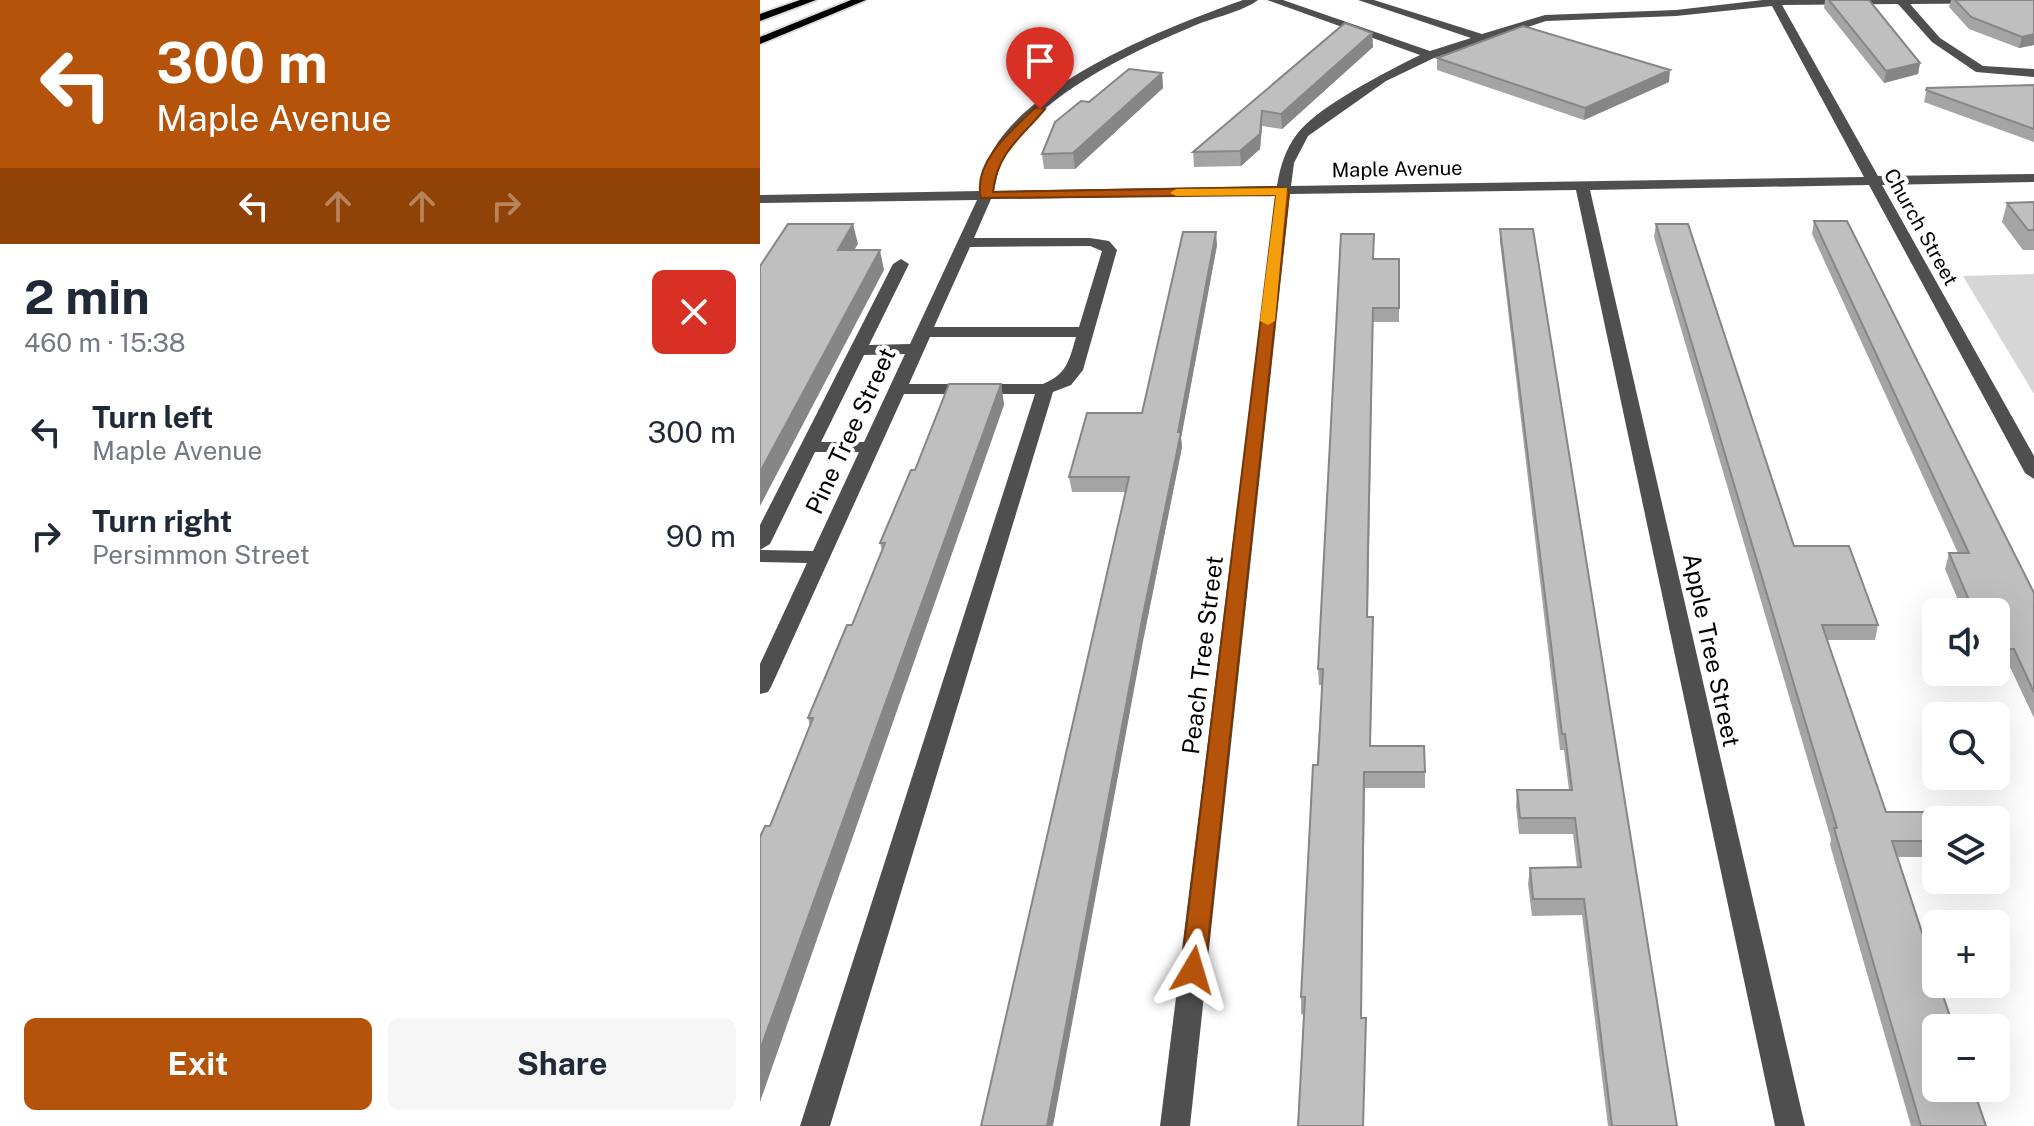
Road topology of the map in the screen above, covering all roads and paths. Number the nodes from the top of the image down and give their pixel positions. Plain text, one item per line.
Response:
1 (811, 0) edge
2 (861, 0) edge
3 (1253, 0) edge
4 (1272, 0) edge
5 (1363, 0) edge
6 (2034, 0) edge
7 (1774, 1) edge
8 (1902, 2) edge
9 (760, 18) edge
10 (1479, 37) junction
11 (760, 41) edge
12 (1430, 55) junction
13 (2034, 73) edge
14 (2034, 178) edge
15 (1872, 180) junction
16 (1582, 186) junction
17 (1283, 191) junction
18 (986, 196) junction
19 (760, 199) edge
20 (965, 243) junction
21 (901, 264) dead end
22 (1086, 332) junction
23 (920, 341) junction
24 (858, 350) junction
25 (897, 389) junction
26 (1045, 389) junction
27 (809, 447) junction
28 (870, 447) junction
29 (2034, 473) edge
30 (760, 544) edge
31 (760, 556) edge
32 (819, 557) junction
33 (760, 687) edge
34 (815, 1126) edge
35 (1175, 1126) edge
36 (1790, 1126) edge

1 - 9 main road
2 - 11 main road
3 - 18 street, Pine Tree Street
4 - 12 street
5 - 10 street
6 - 8 street, Peach Tree Street
7 - 8 street, Peach Tree Street
7 - 10 street, Peach Tree Street
7 - 15 street, Church Street
8 - 13 street
10 - 12 street, Peach Tree Street
12 - 17 street, Peach Tree Street
14 - 15 street, Maple Avenue
15 - 16 street, Maple Avenue
15 - 29 street, Church Street
16 - 17 street, Maple Avenue
16 - 36 street, Apple Tree Street
17 - 18 street, Maple Avenue
17 - 35 street, Peach Tree Street
18 - 19 street, Maple Avenue
18 - 20 street, Pine Tree Street
20 - 22 street
20 - 23 street, Pine Tree Street
21 - 24 street
22 - 23 street
22 - 26 street
23 - 24 street
23 - 25 street, Pine Tree Street
24 - 27 street
25 - 26 street
25 - 28 street, Pine Tree Street
26 - 34 street
27 - 28 street
27 - 30 street
28 - 32 street, Pine Tree Street
31 - 32 street
32 - 33 street, Pine Tree Street

